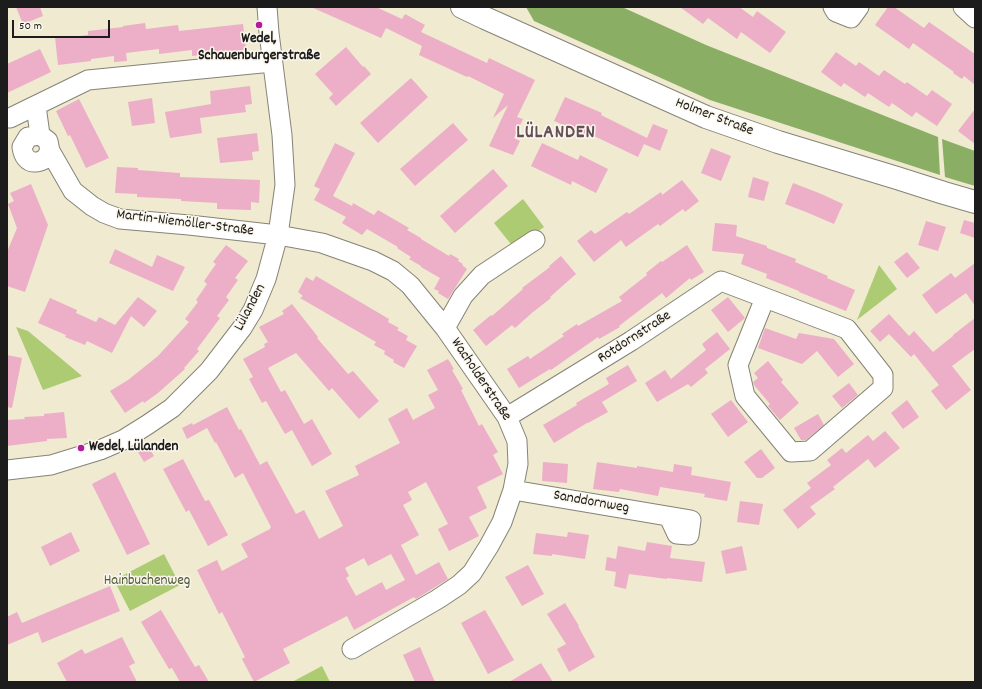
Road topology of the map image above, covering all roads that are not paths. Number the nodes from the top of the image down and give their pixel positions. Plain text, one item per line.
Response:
1 (267, 7) edge
2 (462, 7) edge
3 (833, 7) edge
4 (859, 7) edge
5 (963, 7) edge
6 (975, 18) edge
7 (272, 62) junction
8 (36, 106) junction
9 (10, 118) dead end
10 (40, 135) junction
11 (50, 151) junction
12 (975, 202) edge
13 (278, 234) junction
14 (535, 240) dead end
15 (765, 298) junction
16 (445, 328) junction
17 (508, 417) junction
18 (7, 470) edge
19 (513, 490) junction
20 (669, 517) dead end
21 (352, 649) dead end

1 - 7 street, Lülanden
2 - 12 main road, Holmer Straße
3 - 4 street
5 - 6 street
7 - 8 street
7 - 13 street, Lülanden
8 - 9 street
8 - 10 street, Martin-Niemöller-Straße
10 - 11 street, Martin-Niemöller-Straße
10 - 11 street
11 - 13 street, Martin-Niemöller-Straße
13 - 16 street, Wacholderstraße
13 - 18 street, Lülanden
14 - 16 street
15 - 15 street, Rotdornstraße
15 - 17 street, Rotdornstraße
16 - 17 street, Wacholderstraße
17 - 19 street, Wacholderstraße
19 - 20 street, Sanddornweg
19 - 21 street, Wacholderstraße

